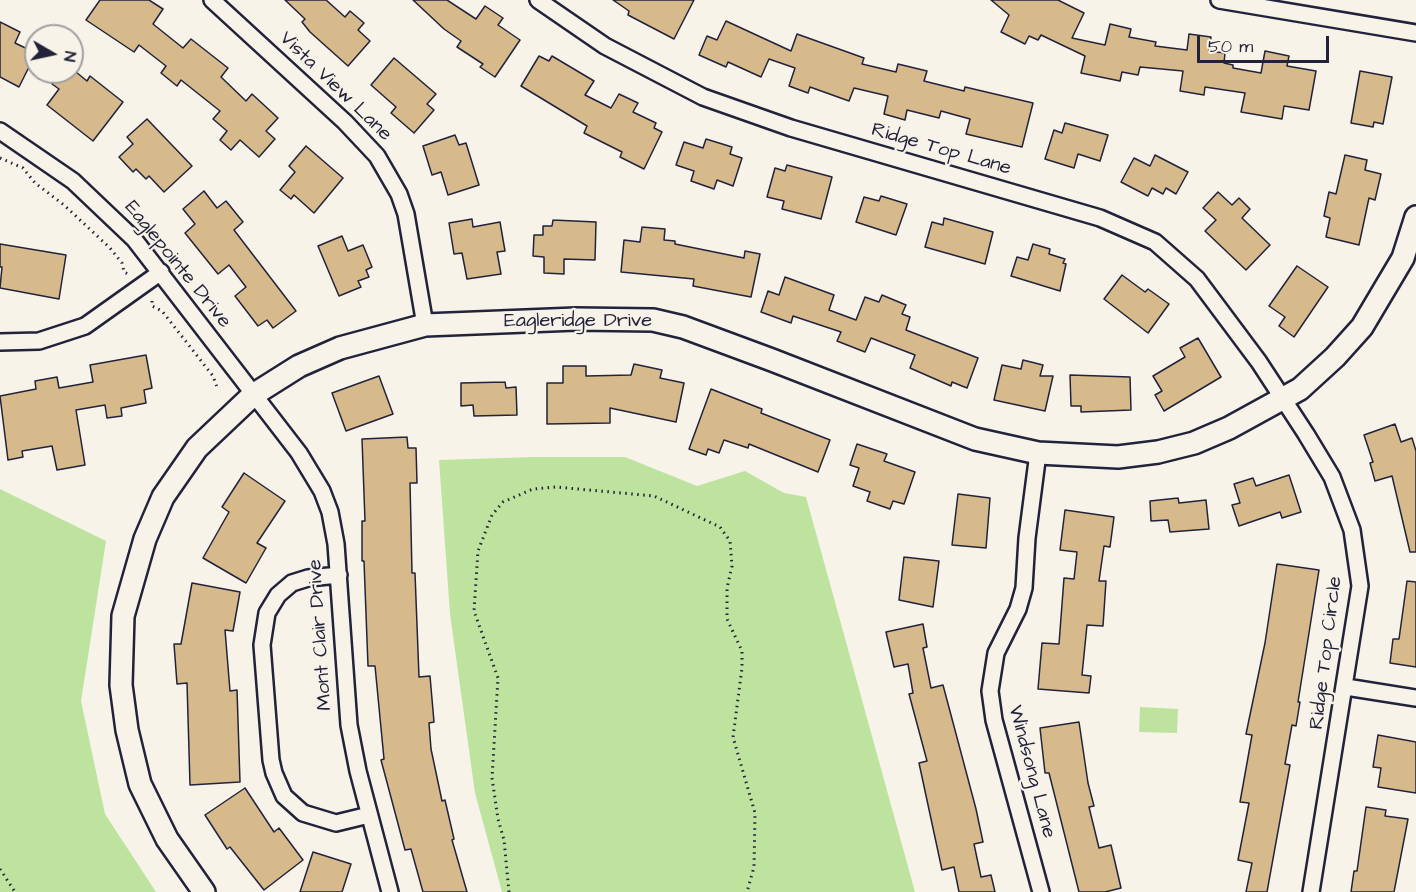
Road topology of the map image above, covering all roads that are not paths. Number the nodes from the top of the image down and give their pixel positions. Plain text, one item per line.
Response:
1 (212, 0) edge
2 (538, 0) edge
3 (1219, 0) edge
4 (1416, 33) edge
5 (0, 131) edge
6 (1416, 217) edge
7 (1410, 261) edge
8 (161, 272) junction
9 (424, 325) junction
10 (0, 342) edge
11 (253, 395) junction
12 (1284, 399) junction
13 (1038, 453) junction
14 (339, 575) junction
15 (1346, 687) junction
16 (1416, 698) edge
17 (369, 815) junction
18 (204, 892) edge
19 (390, 892) edge
20 (1041, 892) edge
21 (1311, 892) edge

1 - 9 street, Vista View Lane
2 - 12 street, Ridge Top Lane
3 - 4 street
5 - 8 street, Eaglepointe Drive
6 - 7 main road, Eagleridge Drive
7 - 12 main road, Eagleridge Drive
8 - 10 street
8 - 11 street, Eaglepointe Drive
9 - 11 main road, Eagleridge Drive
9 - 13 main road, Eagleridge Drive
11 - 14 street, Mont Clair Drive
11 - 18 main road, Eagleridge Drive
12 - 13 main road, Eagleridge Drive
12 - 15 street, Ridge Top Circle
13 - 20 street, Windsong Lane
14 - 17 street, Mont Clair Drive
14 - 17 street
15 - 16 street
15 - 21 street, Ridge Top Circle
17 - 19 street, Mont Clair Drive

